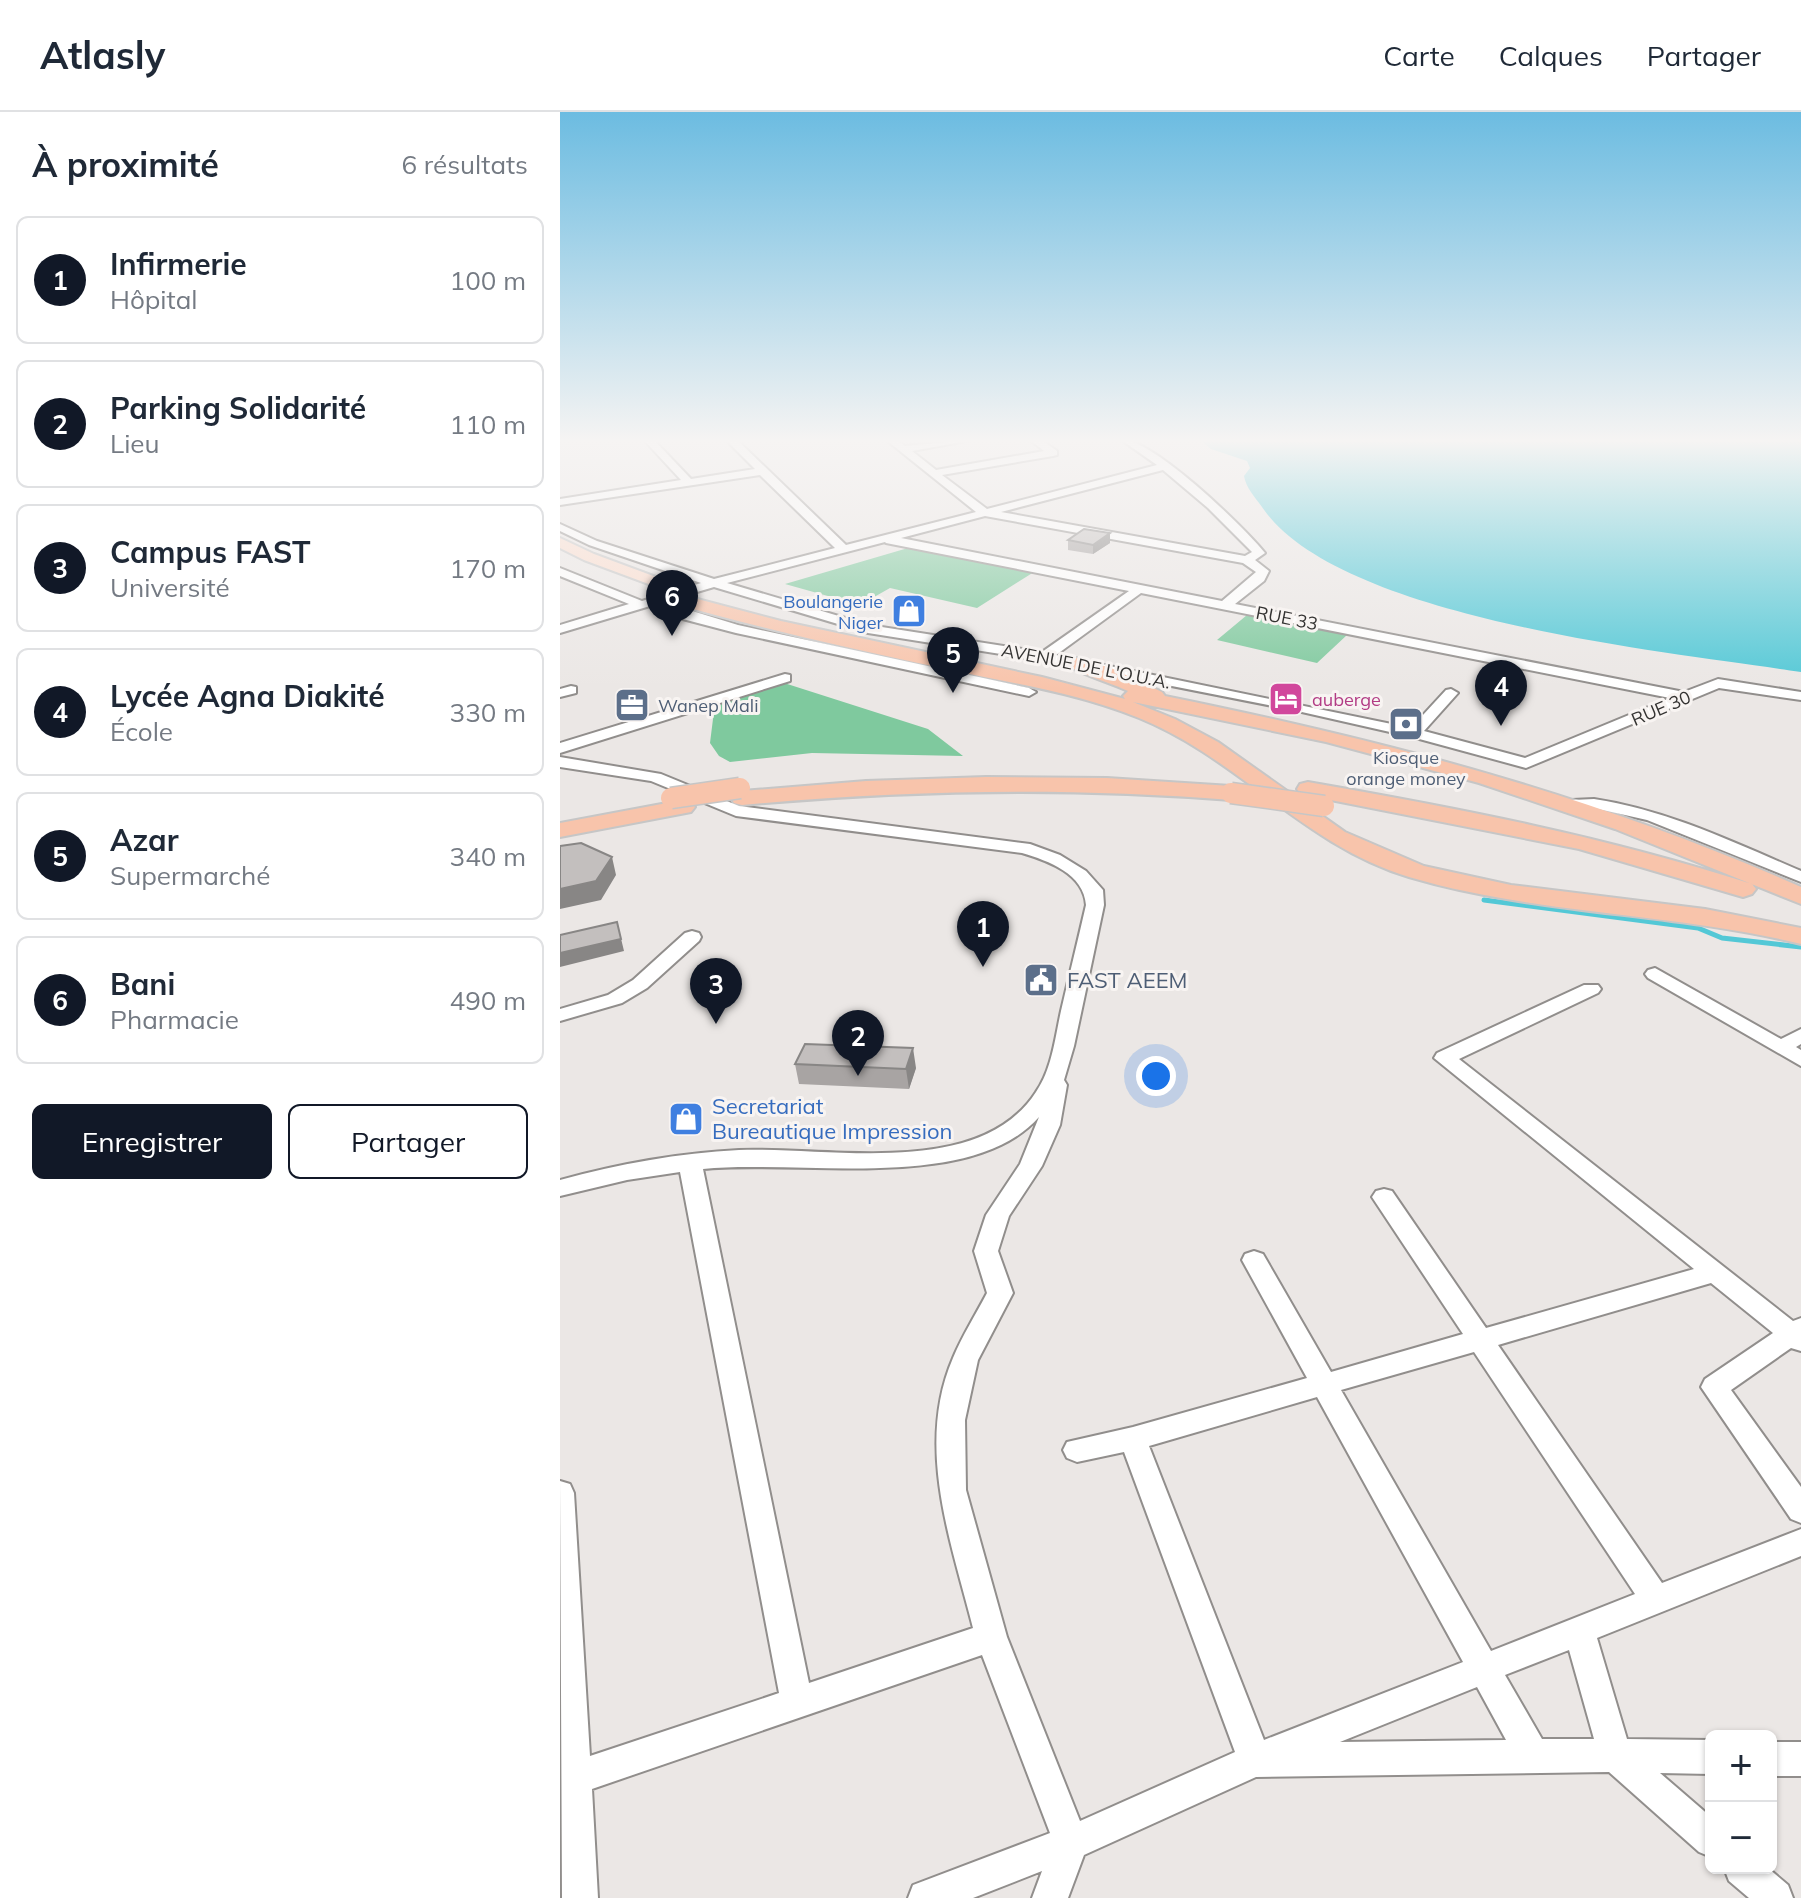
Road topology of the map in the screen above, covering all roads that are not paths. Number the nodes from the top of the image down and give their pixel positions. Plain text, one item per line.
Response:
1 (813, 522) edge
2 (949, 522) edge
3 (1037, 522) edge
4 (1229, 522) edge
5 (560, 527) edge
6 (886, 539) junction
7 (560, 542) edge
8 (560, 549) edge
9 (844, 550) junction
10 (1247, 560) junction
11 (560, 572) edge
12 (718, 582) junction
13 (1139, 589) junction
14 (663, 600) junction
15 (1224, 606) junction
16 (560, 629) edge
17 (1045, 657) junction
18 (1076, 664) junction
19 (785, 678) dead end
20 (1029, 692) joint
21 (1451, 693) dead end
22 (1801, 696) edge
23 (1688, 697) junction
24 (1107, 701) junction
25 (1170, 703) junction
26 (1414, 733) junction
27 (560, 748) edge
28 (560, 762) edge
29 (1526, 763) joint
30 (1316, 798) junction
31 (677, 803) junction
32 (1572, 805) junction
33 (560, 819) edge
34 (560, 830) edge
35 (1792, 865) edge
36 (1801, 877) edge
37 (1801, 896) edge
38 (1801, 909) edge
39 (1683, 914) junction
40 (1801, 924) edge
41 (1801, 936) edge
42 (692, 937) dead end
43 (1801, 952) edge
44 (1655, 974) dead end
45 (1591, 989) dead end
46 (560, 1015) edge
47 (1801, 1035) edge
48 (1781, 1048) junction
49 (1801, 1059) edge
50 (1058, 1070) junction
51 (690, 1163) junction
52 (560, 1188) edge
53 (1384, 1197) dead end
54 (1254, 1260) dead end
55 (1713, 1273) junction
56 (1798, 1334) edge
57 (1480, 1339) junction
58 (1324, 1384) junction
59 (1133, 1439) junction
60 (1077, 1450) dead end
61 (560, 1493) edge
62 (1801, 1510) edge
63 (1801, 1542) edge
64 (1656, 1600) junction
65 (1579, 1631) junction
66 (991, 1637) junction
67 (1484, 1669) junction
68 (797, 1703) junction
69 (1615, 1755) junction
70 (1705, 1757) edge
71 (1534, 1758) junction
72 (1777, 1759) edge
73 (1801, 1759) edge
74 (1255, 1760) junction
75 (567, 1781) edge
76 (1705, 1835) edge
77 (1071, 1843) junction
78 (1749, 1874) edge
79 (580, 1898) edge
80 (926, 1898) edge
81 (1050, 1898) edge
82 (1775, 1898) edge

1 - 9 street
2 - 6 street
3 - 10 street
4 - 10 street
5 - 12 street, AVENUE DE L'O.U.A.
6 - 9 street
6 - 13 street, RUE 33
7 - 14 main road, AVENUE DE L'O.U.A.
8 - 14 main road, AVENUE DE L'O.U.A.
9 - 12 street
10 - 15 street
11 - 14 street, AVENUE DE L'O.U.A.
12 - 14 street
12 - 17 street, AVENUE DE L'O.U.A.
13 - 15 street, RUE 33
13 - 17 street
14 - 16 street
14 - 20 street, AVENUE DE L'O.U.A.
14 - 24 highway
14 - 25 highway
15 - 23 street, RUE 33
17 - 18 street, AVENUE DE L'O.U.A.
18 - 25 highway
18 - 26 street, AVENUE DE L'O.U.A.
19 - 27 street
20 - 24 highway
21 - 26 street
22 - 23 street, RUE 30
23 - 29 street, RUE 30
24 - 39 highway
25 - 32 highway
26 - 29 street, AVENUE DE L'O.U.A.
28 - 50 street
30 - 31 highway, bridge
30 - 38 highway
30 - 40 highway
31 - 33 highway
31 - 34 highway
32 - 35 street
32 - 37 highway
35 - 36 street
39 - 41 highway
39 - 43 highway
42 - 46 street
44 - 48 street
45 - 55 street
47 - 48 street
48 - 49 street
50 - 51 street
50 - 66 street
51 - 52 street
51 - 68 street
53 - 57 street
54 - 58 street
55 - 56 street
55 - 57 street
56 - 62 street
57 - 58 street
57 - 64 street
58 - 59 street
58 - 67 street
59 - 60 street
59 - 74 street
61 - 75 street
63 - 64 street
64 - 65 street
65 - 67 street
65 - 69 street
66 - 68 street
66 - 77 street
67 - 71 street
67 - 74 street
68 - 75 street
69 - 70 street
69 - 71 street
69 - 76 street
71 - 74 street
72 - 73 street
74 - 77 street
75 - 79 street
77 - 80 street
77 - 81 street
78 - 82 street

